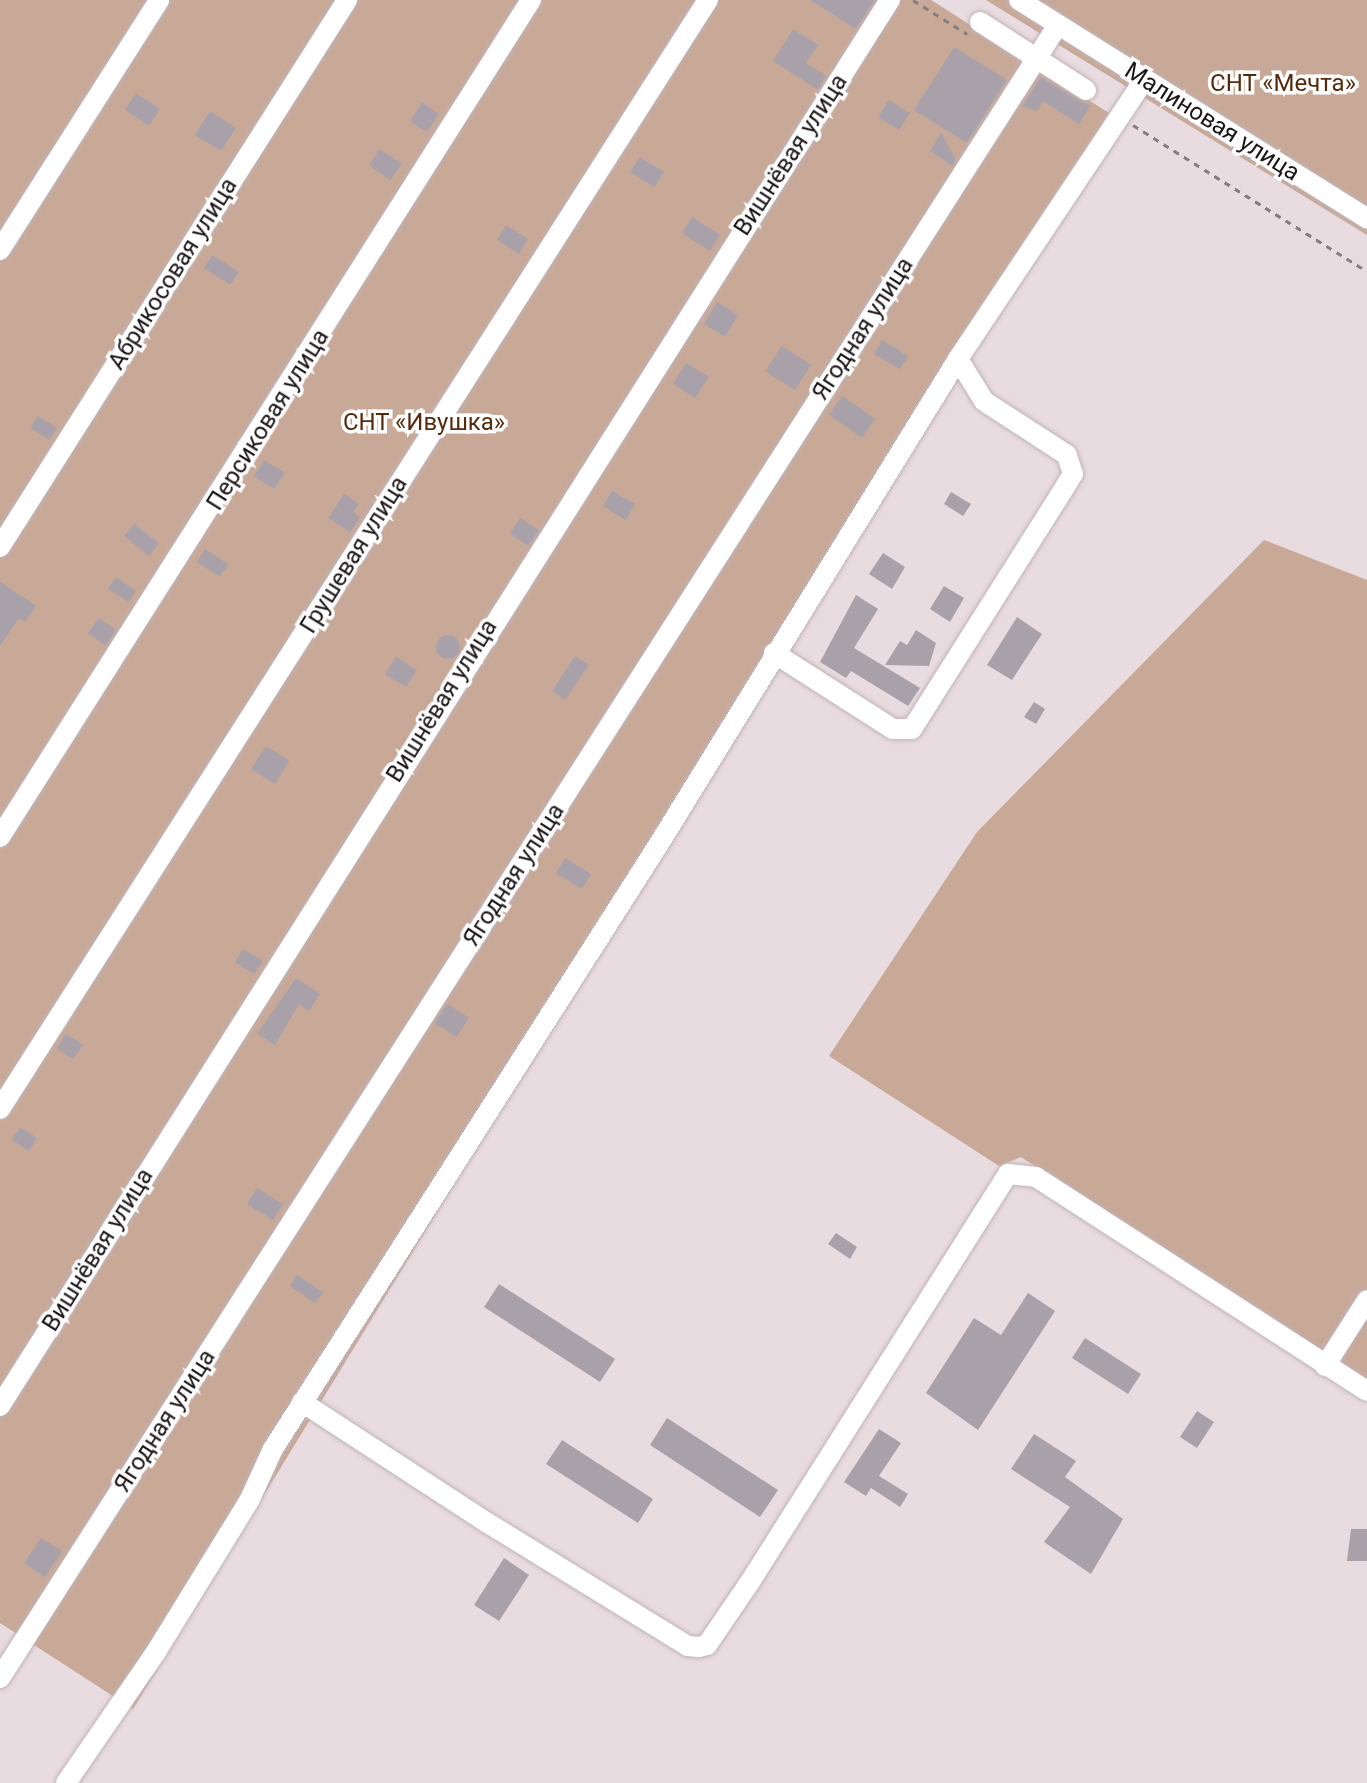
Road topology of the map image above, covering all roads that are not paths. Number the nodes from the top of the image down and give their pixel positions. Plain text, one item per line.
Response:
1 (159, 0) edge
2 (347, 0) edge
3 (531, 0) edge
4 (708, 0) edge
5 (890, 0) edge
6 (1019, 0) edge
7 (980, 22) dead end
8 (1058, 25) junction
9 (1032, 65) junction
10 (1144, 80) junction
11 (1086, 90) dead end
12 (1367, 218) edge
13 (0, 250) edge
14 (958, 359) junction
15 (0, 547) edge
16 (774, 653) junction
17 (0, 837) edge
18 (0, 1109) edge
19 (1367, 1300) edge
20 (1325, 1366) junction
21 (1367, 1391) edge
22 (302, 1402) junction
23 (0, 1406) edge
24 (0, 1678) edge
25 (66, 1783) edge

1 - 13 street
2 - 15 street, Абрикосовая улица
3 - 17 street, Персиковая улица
4 - 18 street, Грушевая улица
5 - 23 street, Вишнёвая улица
6 - 8 street, Малиновая улица
7 - 9 street
8 - 9 street, Ягодная улица
8 - 10 street, Малиновая улица
9 - 11 street
9 - 24 street, Ягодная улица
10 - 12 street, Малиновая улица
10 - 14 street
14 - 16 street
14 - 16 street
16 - 22 street
19 - 20 street
20 - 21 street
20 - 22 street
22 - 25 street

